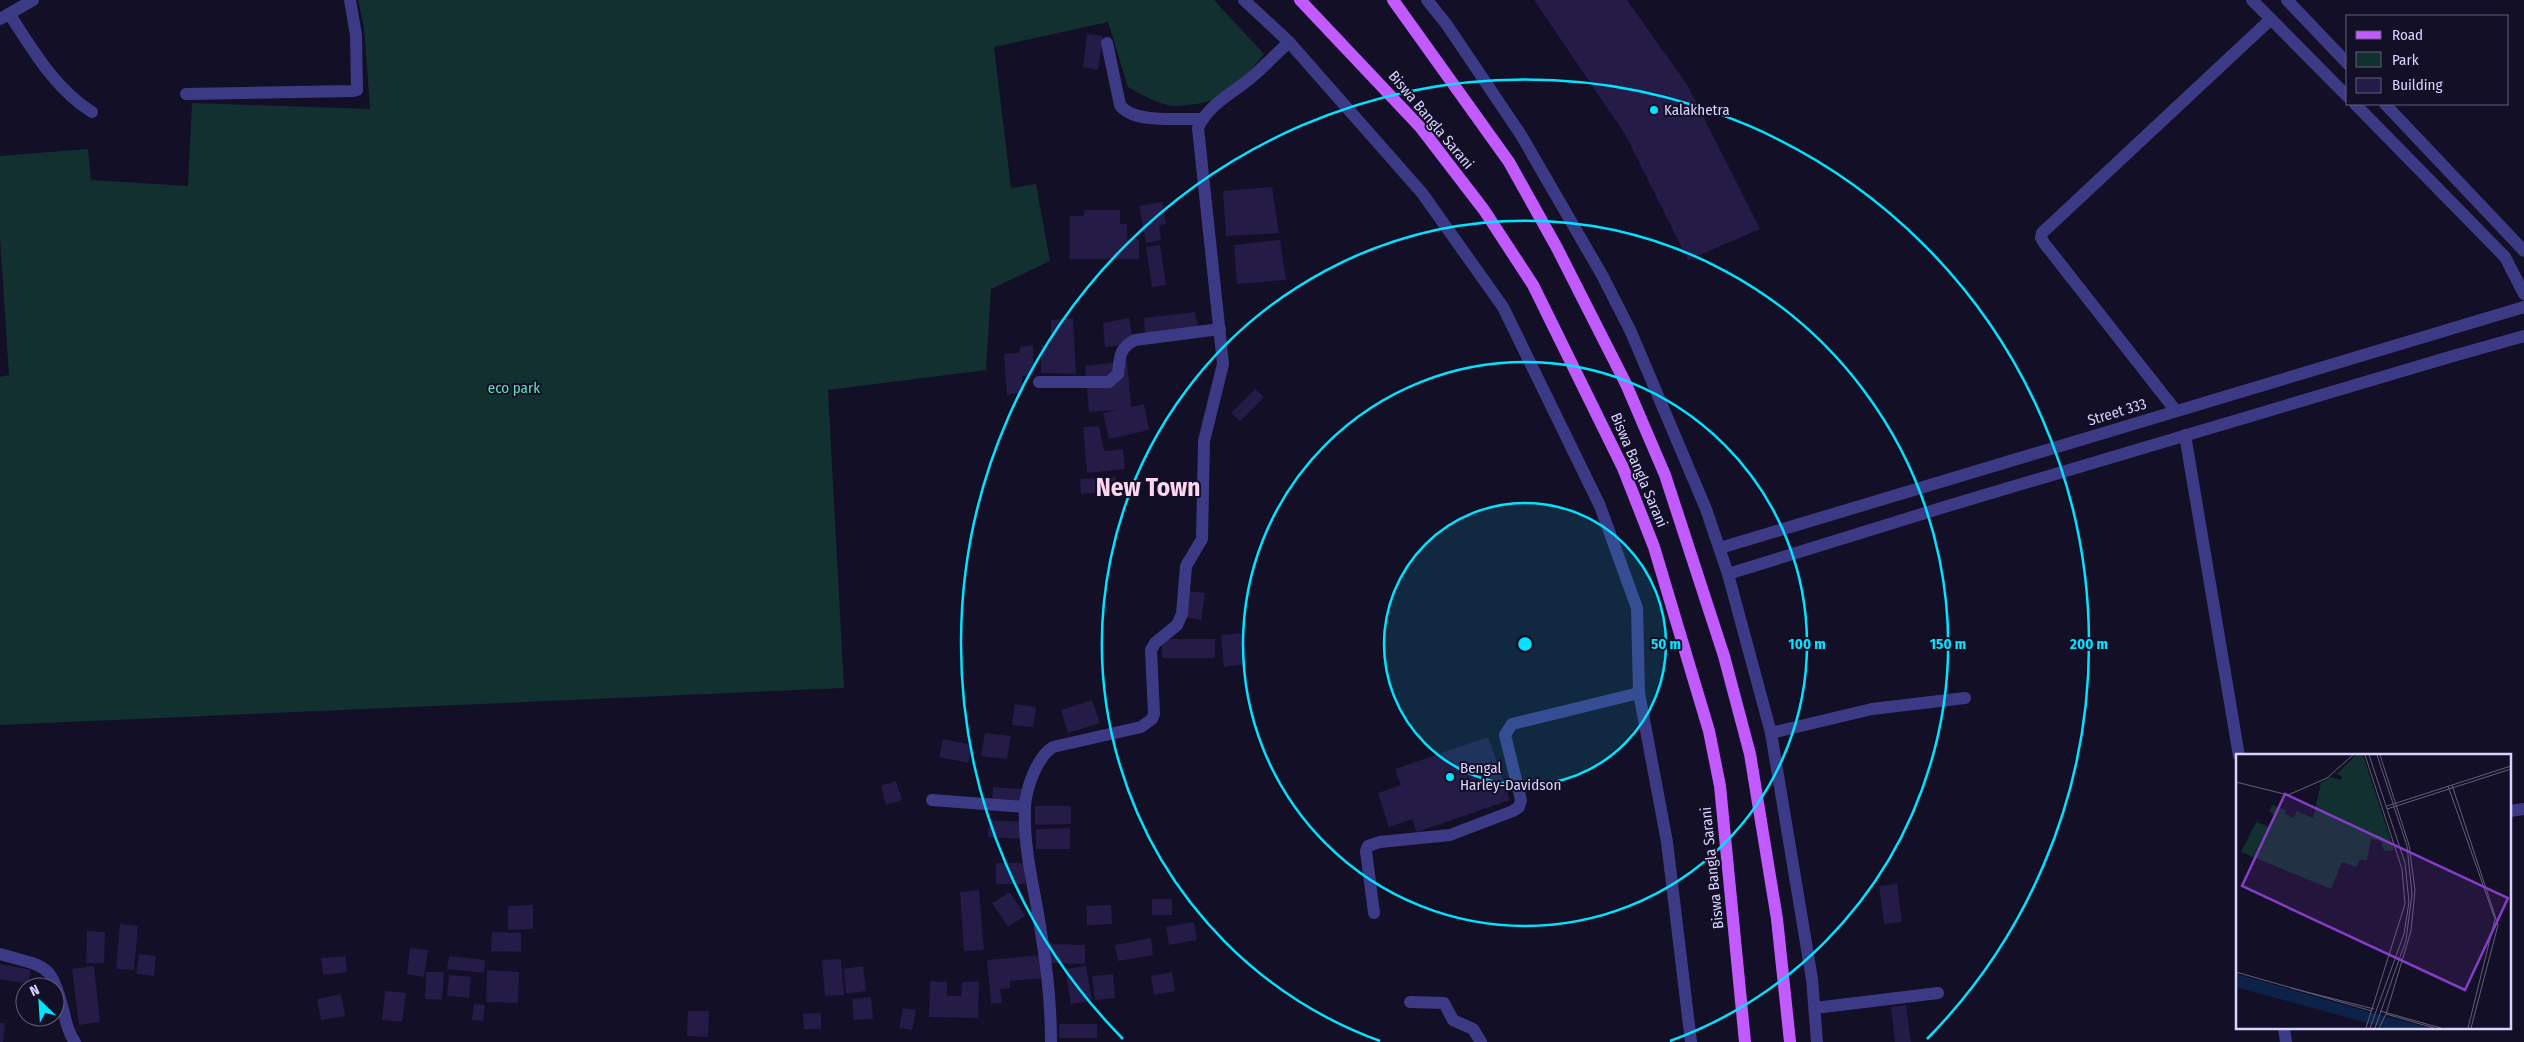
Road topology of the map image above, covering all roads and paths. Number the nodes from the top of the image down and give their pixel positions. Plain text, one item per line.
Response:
1 (33, 0) edge
2 (350, 0) edge
3 (1244, 0) edge
4 (1300, 0) edge
5 (1393, 0) edge
6 (1427, 0) edge
7 (2252, 0) edge
8 (2287, 0) edge
9 (5, 17) edge
10 (2271, 19) junction
11 (1289, 42) junction
12 (1106, 43) dead end
13 (2346, 62) edge
14 (186, 94) dead end
15 (2346, 95) edge
16 (2356, 105) edge
17 (2386, 105) edge
18 (92, 112) dead end
19 (1202, 119) junction
20 (2524, 250) edge
21 (2524, 294) edge
22 (2524, 307) edge
23 (1220, 329) junction
24 (2524, 336) edge
25 (1039, 382) dead end
26 (2176, 411) junction
27 (2185, 435) junction
28 (1720, 548) junction
29 (1728, 574) junction
30 (1639, 693) junction
31 (1964, 698) dead end
32 (1771, 732) junction
33 (2239, 754) edge
34 (932, 800) dead end
35 (1025, 807) junction
36 (1374, 913) dead end
37 (0, 954) edge
38 (1938, 993) dead end
39 (1410, 1002) dead end
40 (1815, 1008) junction
41 (76, 1042) edge
42 (1051, 1042) edge
43 (1481, 1042) edge
44 (1691, 1042) edge
45 (1745, 1042) edge
46 (1790, 1042) edge
47 (1817, 1042) edge

1 - 9 street
2 - 14 street
3 - 11 street
4 - 45 main road, Biswa Bangla Sarani
5 - 46 main road, Biswa Bangla Sarani
6 - 28 street
7 - 10 street
8 - 13 street
9 - 18 street
10 - 15 street
10 - 26 street
11 - 19 street
11 - 30 street
12 - 19 street
16 - 21 street
17 - 20 street
19 - 23 street
22 - 26 street, Street 333
23 - 25 street
23 - 35 street
24 - 27 street
26 - 28 street, Street 333
27 - 29 street
27 - 33 street
28 - 29 street
29 - 32 street
30 - 36 street
30 - 44 street
31 - 32 street
32 - 40 street
34 - 35 street
35 - 42 street
37 - 41 street
38 - 40 street
39 - 43 street
40 - 47 street

